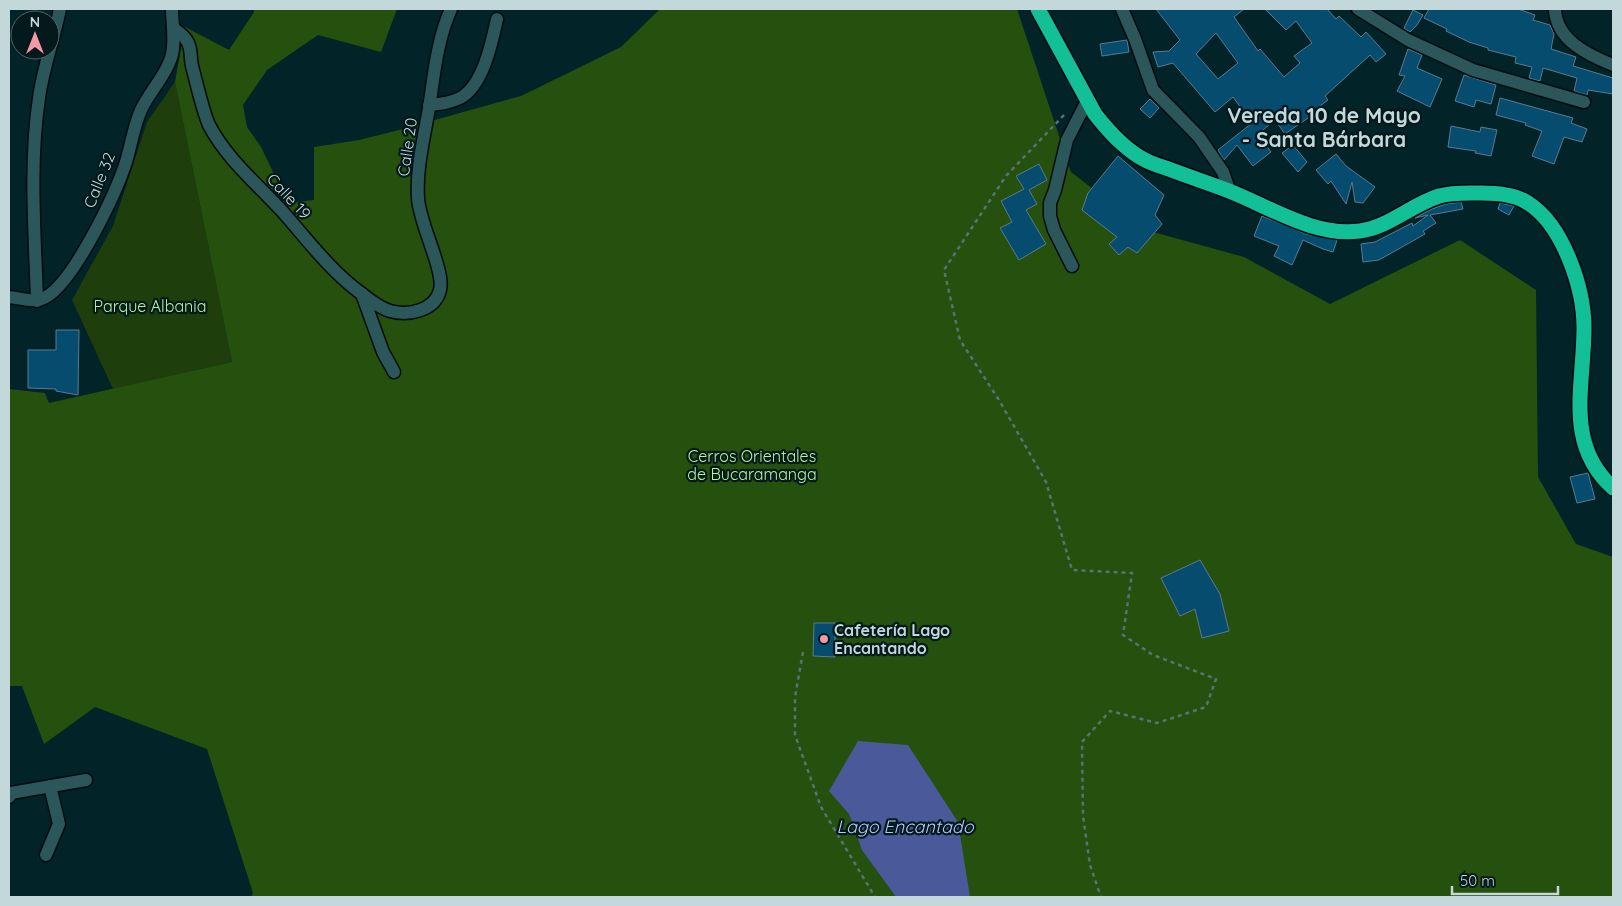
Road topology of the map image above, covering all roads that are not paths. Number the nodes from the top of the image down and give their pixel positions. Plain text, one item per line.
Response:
1 (60, 9) edge
2 (172, 9) edge
3 (451, 9) edge
4 (1038, 9) edge
5 (1122, 9) edge
6 (1358, 9) edge
7 (1555, 9) edge
8 (497, 19) dead end
9 (173, 28) junction
10 (1613, 65) edge
11 (1087, 101) junction
12 (1584, 102) dead end
13 (429, 105) junction
14 (1230, 192) junction
15 (1072, 266) dead end
16 (440, 290) joint
17 (362, 294) junction
18 (9, 296) edge
19 (37, 301) junction
20 (394, 372) dead end
21 (1613, 488) edge
22 (86, 780) dead end
23 (50, 786) junction
24 (9, 797) edge
25 (46, 855) dead end

1 - 19 street
2 - 9 street, Calle 32
3 - 13 street, Calle 20
4 - 11 highway
5 - 14 street
6 - 12 street
7 - 10 street
8 - 13 street
9 - 17 street, Calle 19
9 - 19 street, Calle 32
11 - 14 highway
11 - 15 street
13 - 16 street, Calle 20
14 - 21 highway
16 - 17 street, Calle 19
17 - 20 street
18 - 19 street
22 - 23 street
23 - 24 street
23 - 25 street

